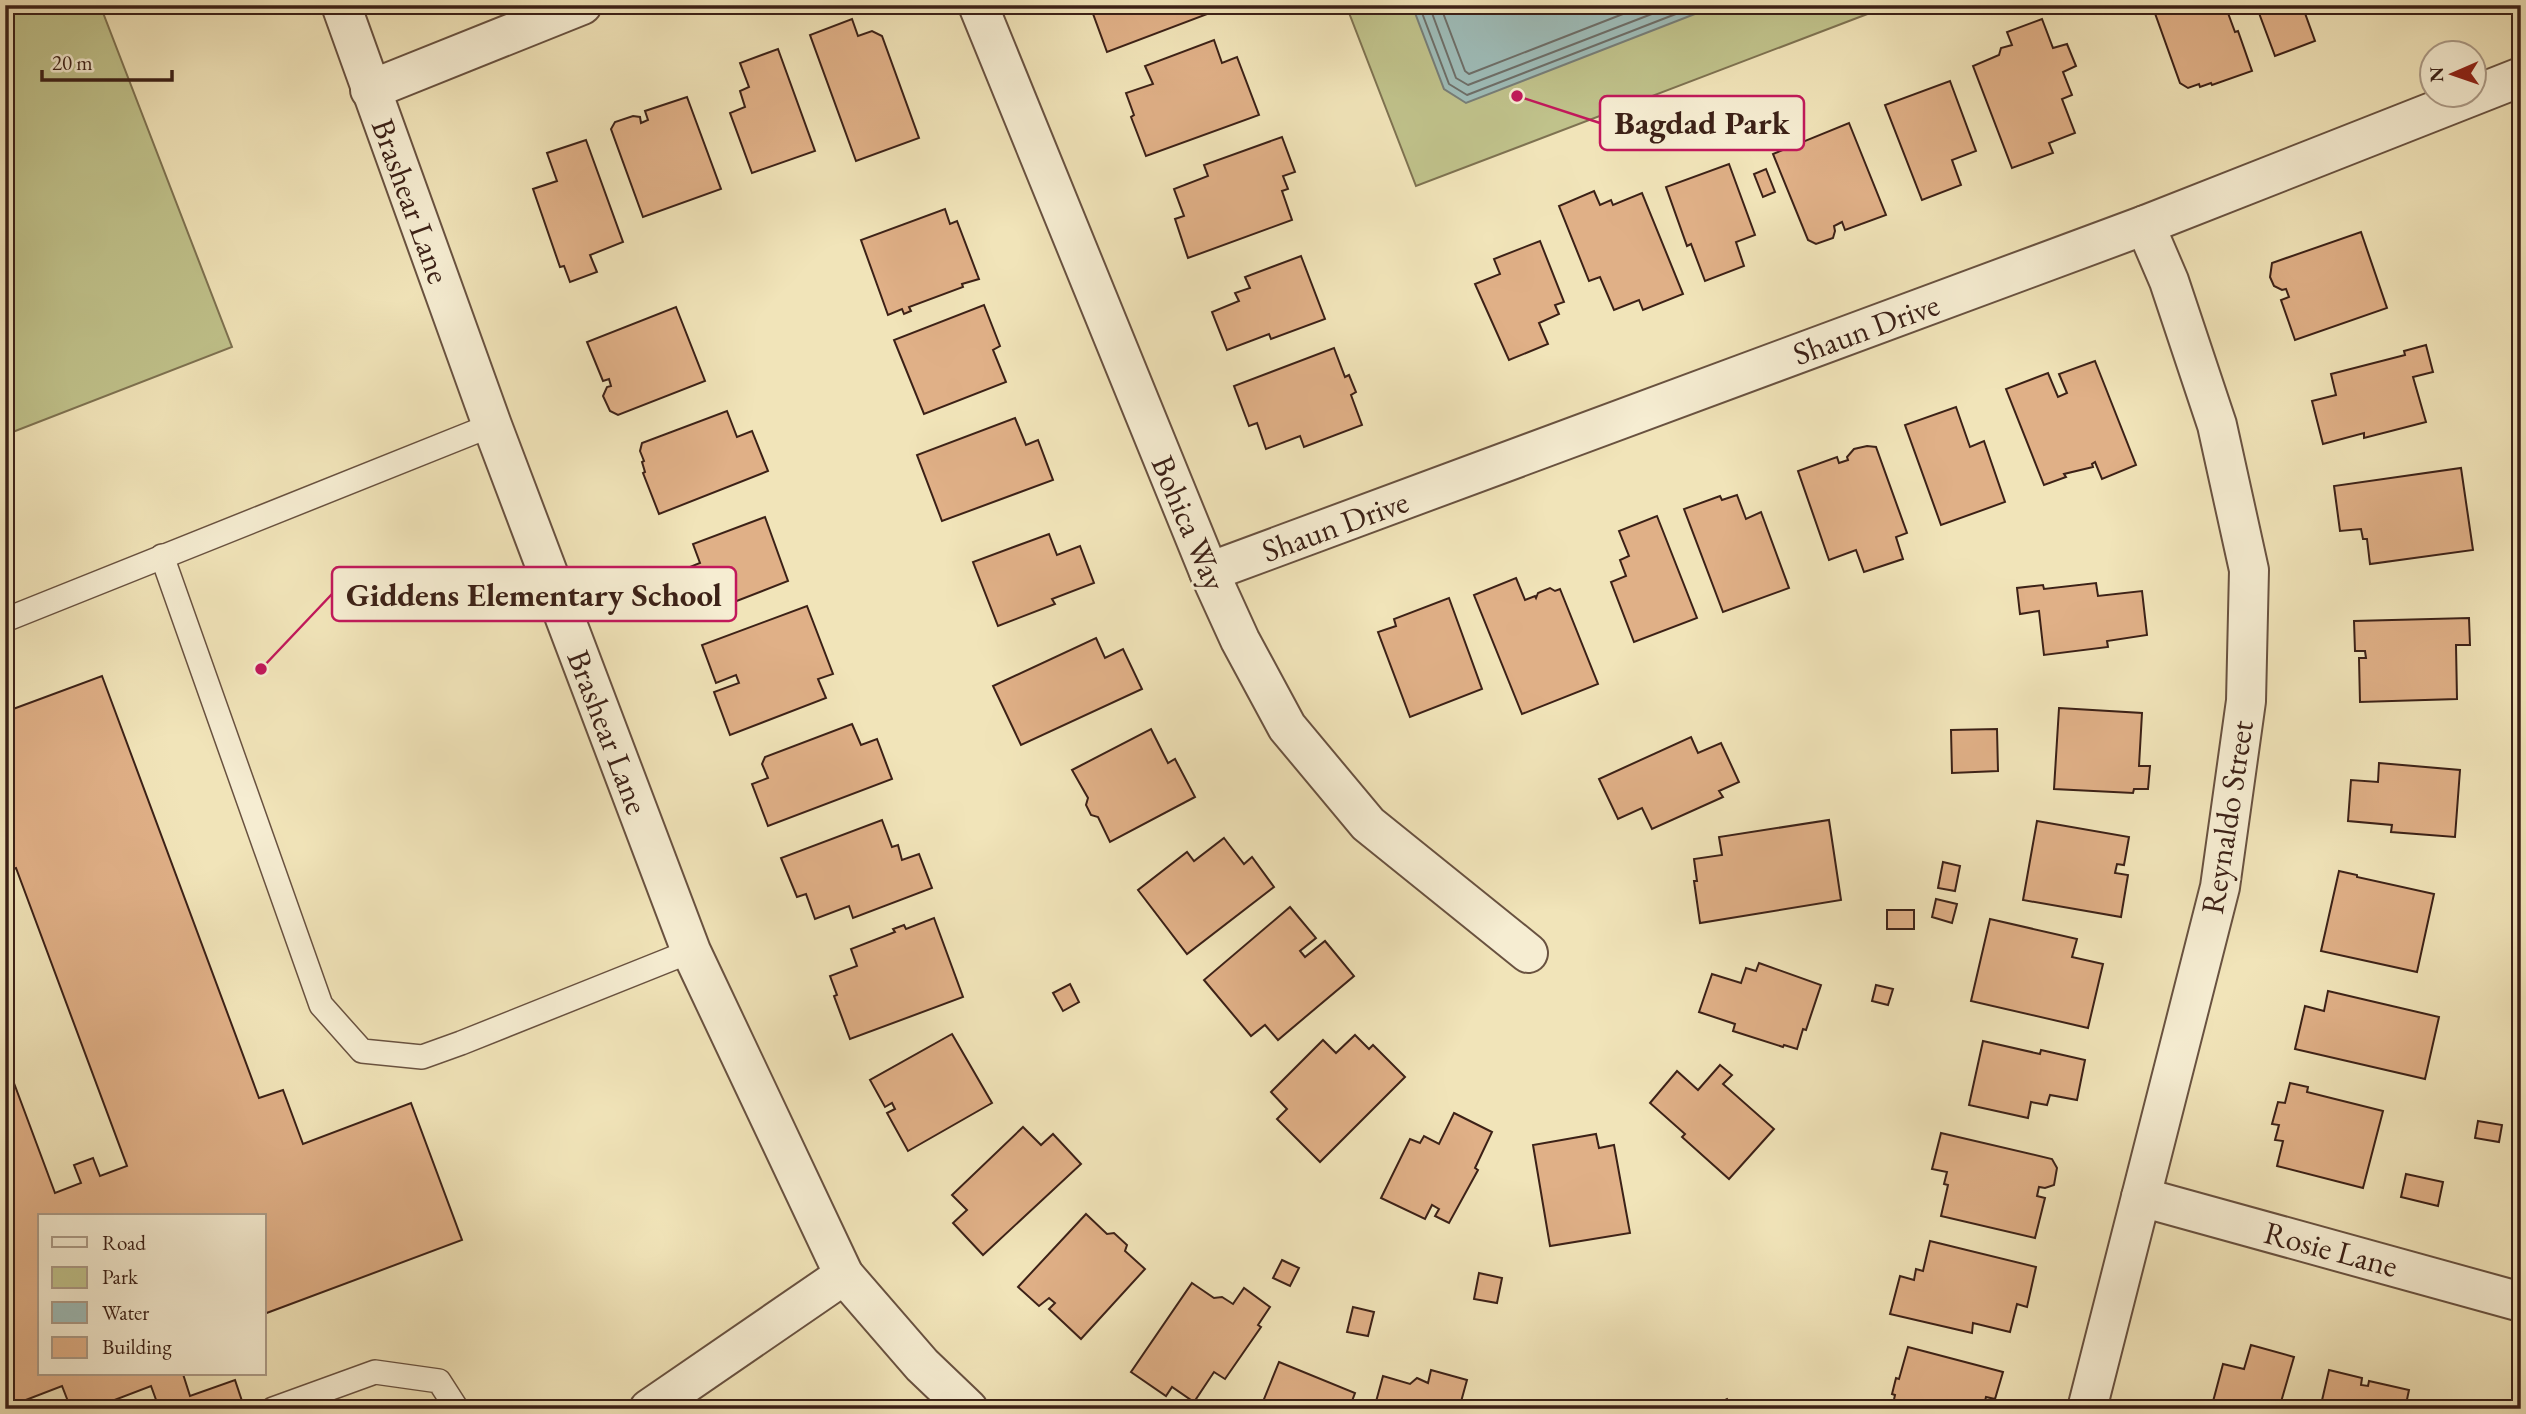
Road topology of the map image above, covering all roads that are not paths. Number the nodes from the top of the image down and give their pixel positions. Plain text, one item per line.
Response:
1 (341, 5) edge
2 (582, 5) edge
3 (978, 5) edge
4 (2521, 77) edge
5 (370, 90) junction
6 (2145, 225) junction
7 (492, 425) junction
8 (162, 556) junction
9 (1209, 572) junction
10 (5, 620) edge
11 (691, 951) junction
12 (1528, 953) dead end
13 (2141, 1197) junction
14 (844, 1275) junction
15 (2521, 1302) edge
16 (273, 1409) edge
17 (457, 1409) edge
18 (649, 1409) edge
19 (968, 1409) edge
20 (2087, 1409) edge

1 - 5 street, Brashear Lane
2 - 5 street
3 - 9 street, Bohica Way
4 - 6 street, Shaun Drive
5 - 7 street, Brashear Lane
6 - 9 street, Shaun Drive
6 - 13 street, Reynaldo Street
7 - 8 lane
7 - 11 street, Brashear Lane
8 - 10 lane
8 - 11 lane
9 - 12 street, Bohica Way
11 - 14 street, Brashear Lane
13 - 15 street, Rosie Lane
13 - 20 street, Reynaldo Street
14 - 18 street
14 - 19 street, Brashear Lane
16 - 17 lane

